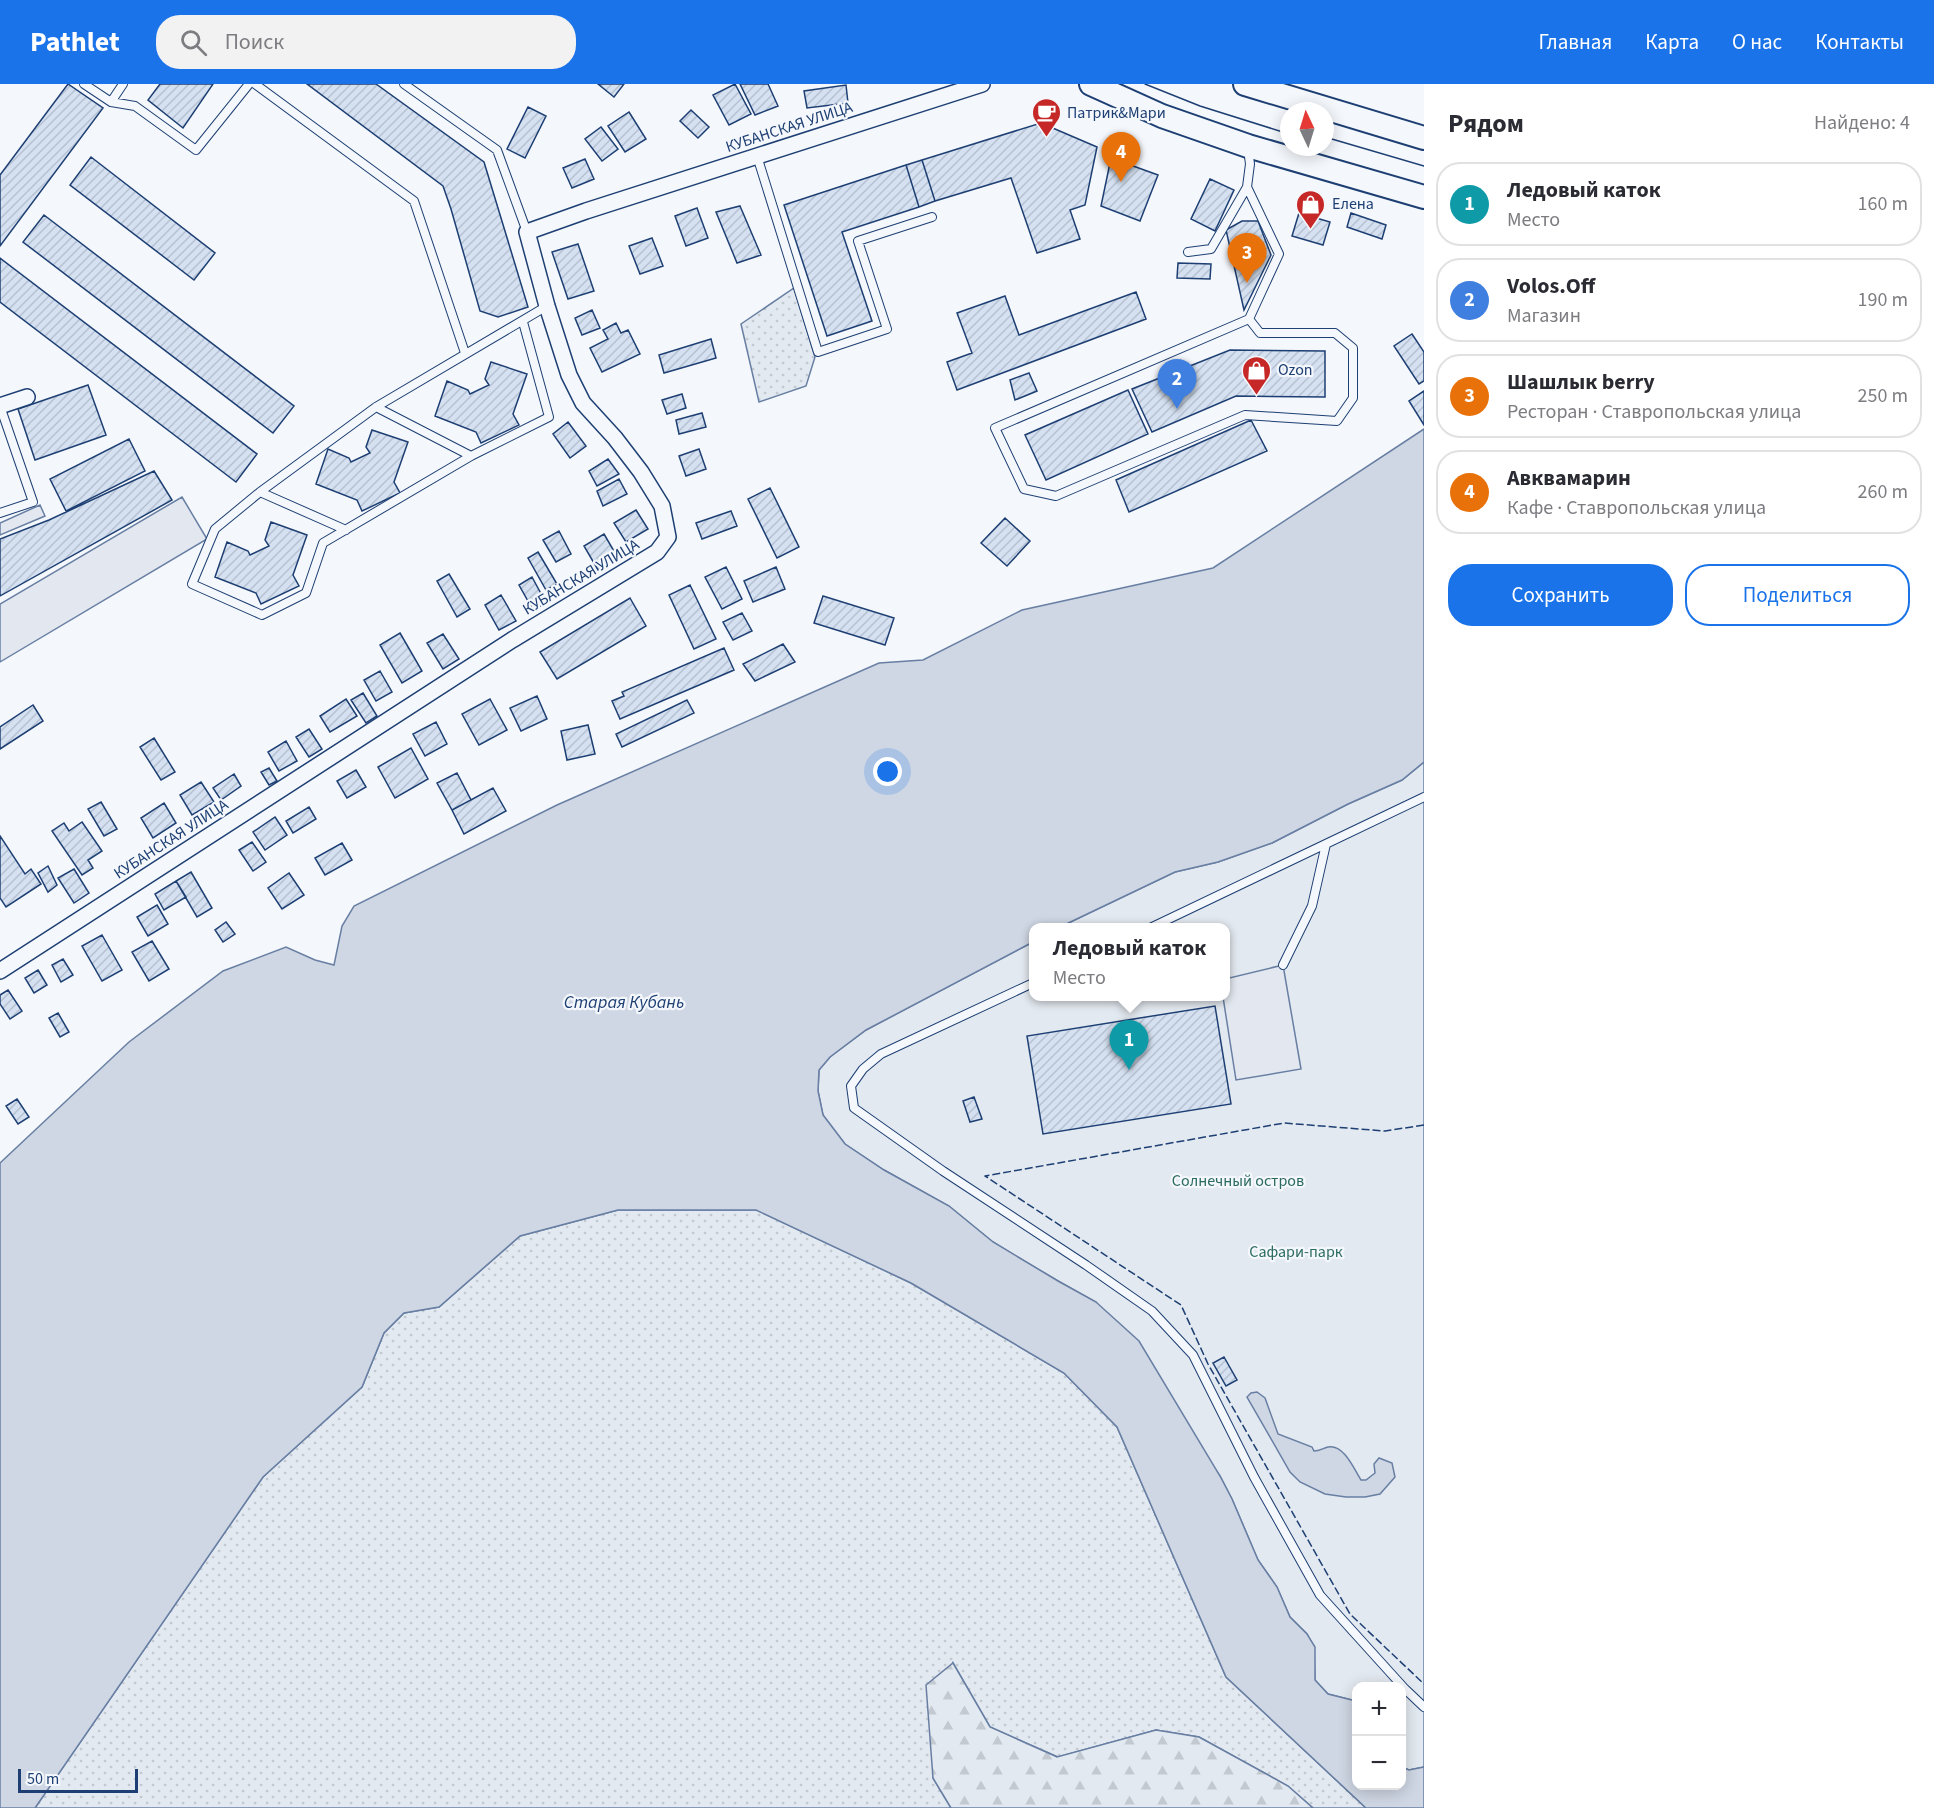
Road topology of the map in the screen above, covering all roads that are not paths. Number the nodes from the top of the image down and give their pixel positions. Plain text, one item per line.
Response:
1 (84, 84) edge
2 (123, 84) edge
3 (249, 84) edge
4 (255, 84) edge
5 (404, 84) edge
6 (982, 84) edge
7 (1091, 84) edge
8 (1245, 84) edge
9 (111, 102) junction
10 (1424, 138) edge
11 (1248, 146) junction
12 (757, 156) junction
13 (1247, 187) junction
14 (1424, 197) edge
15 (932, 217) dead end
16 (527, 231) junction
17 (1188, 252) dead end
18 (547, 306) junction
19 (1249, 319) junction
20 (523, 322) junction
21 (465, 353) junction
22 (27, 397) dead end
23 (0, 406) edge
24 (376, 407) junction
25 (471, 456) junction
26 (260, 492) junction
27 (0, 513) edge
28 (346, 530) junction
29 (1424, 797) edge
30 (1326, 844) junction
31 (1158, 923) edge
32 (1283, 966) dead end
33 (0, 971) edge
34 (1029, 985) edge
35 (1424, 1707) edge

1 - 9 lane
2 - 9 lane
3 - 9 lane
4 - 21 lane
5 - 16 lane
6 - 12 street, КУБАНСКАЯ УЛИЦА
7 - 11 main road
8 - 10 main road
11 - 13 lane
11 - 14 main road
12 - 15 lane
12 - 16 street, КУБАНСКАЯ УЛИЦА
13 - 17 lane
13 - 19 lane
16 - 18 street, КУБАНСКАЯ УЛИЦА
18 - 20 lane
18 - 33 street, КУБАНСКАЯ УЛИЦА
19 - 19 lane
20 - 21 lane
20 - 25 lane
21 - 24 lane
22 - 23 street
23 - 27 lane
24 - 25 lane
24 - 26 lane
25 - 28 lane
26 - 28 lane
26 - 28 lane
29 - 30 lane
30 - 31 lane
30 - 32 lane
34 - 35 lane

